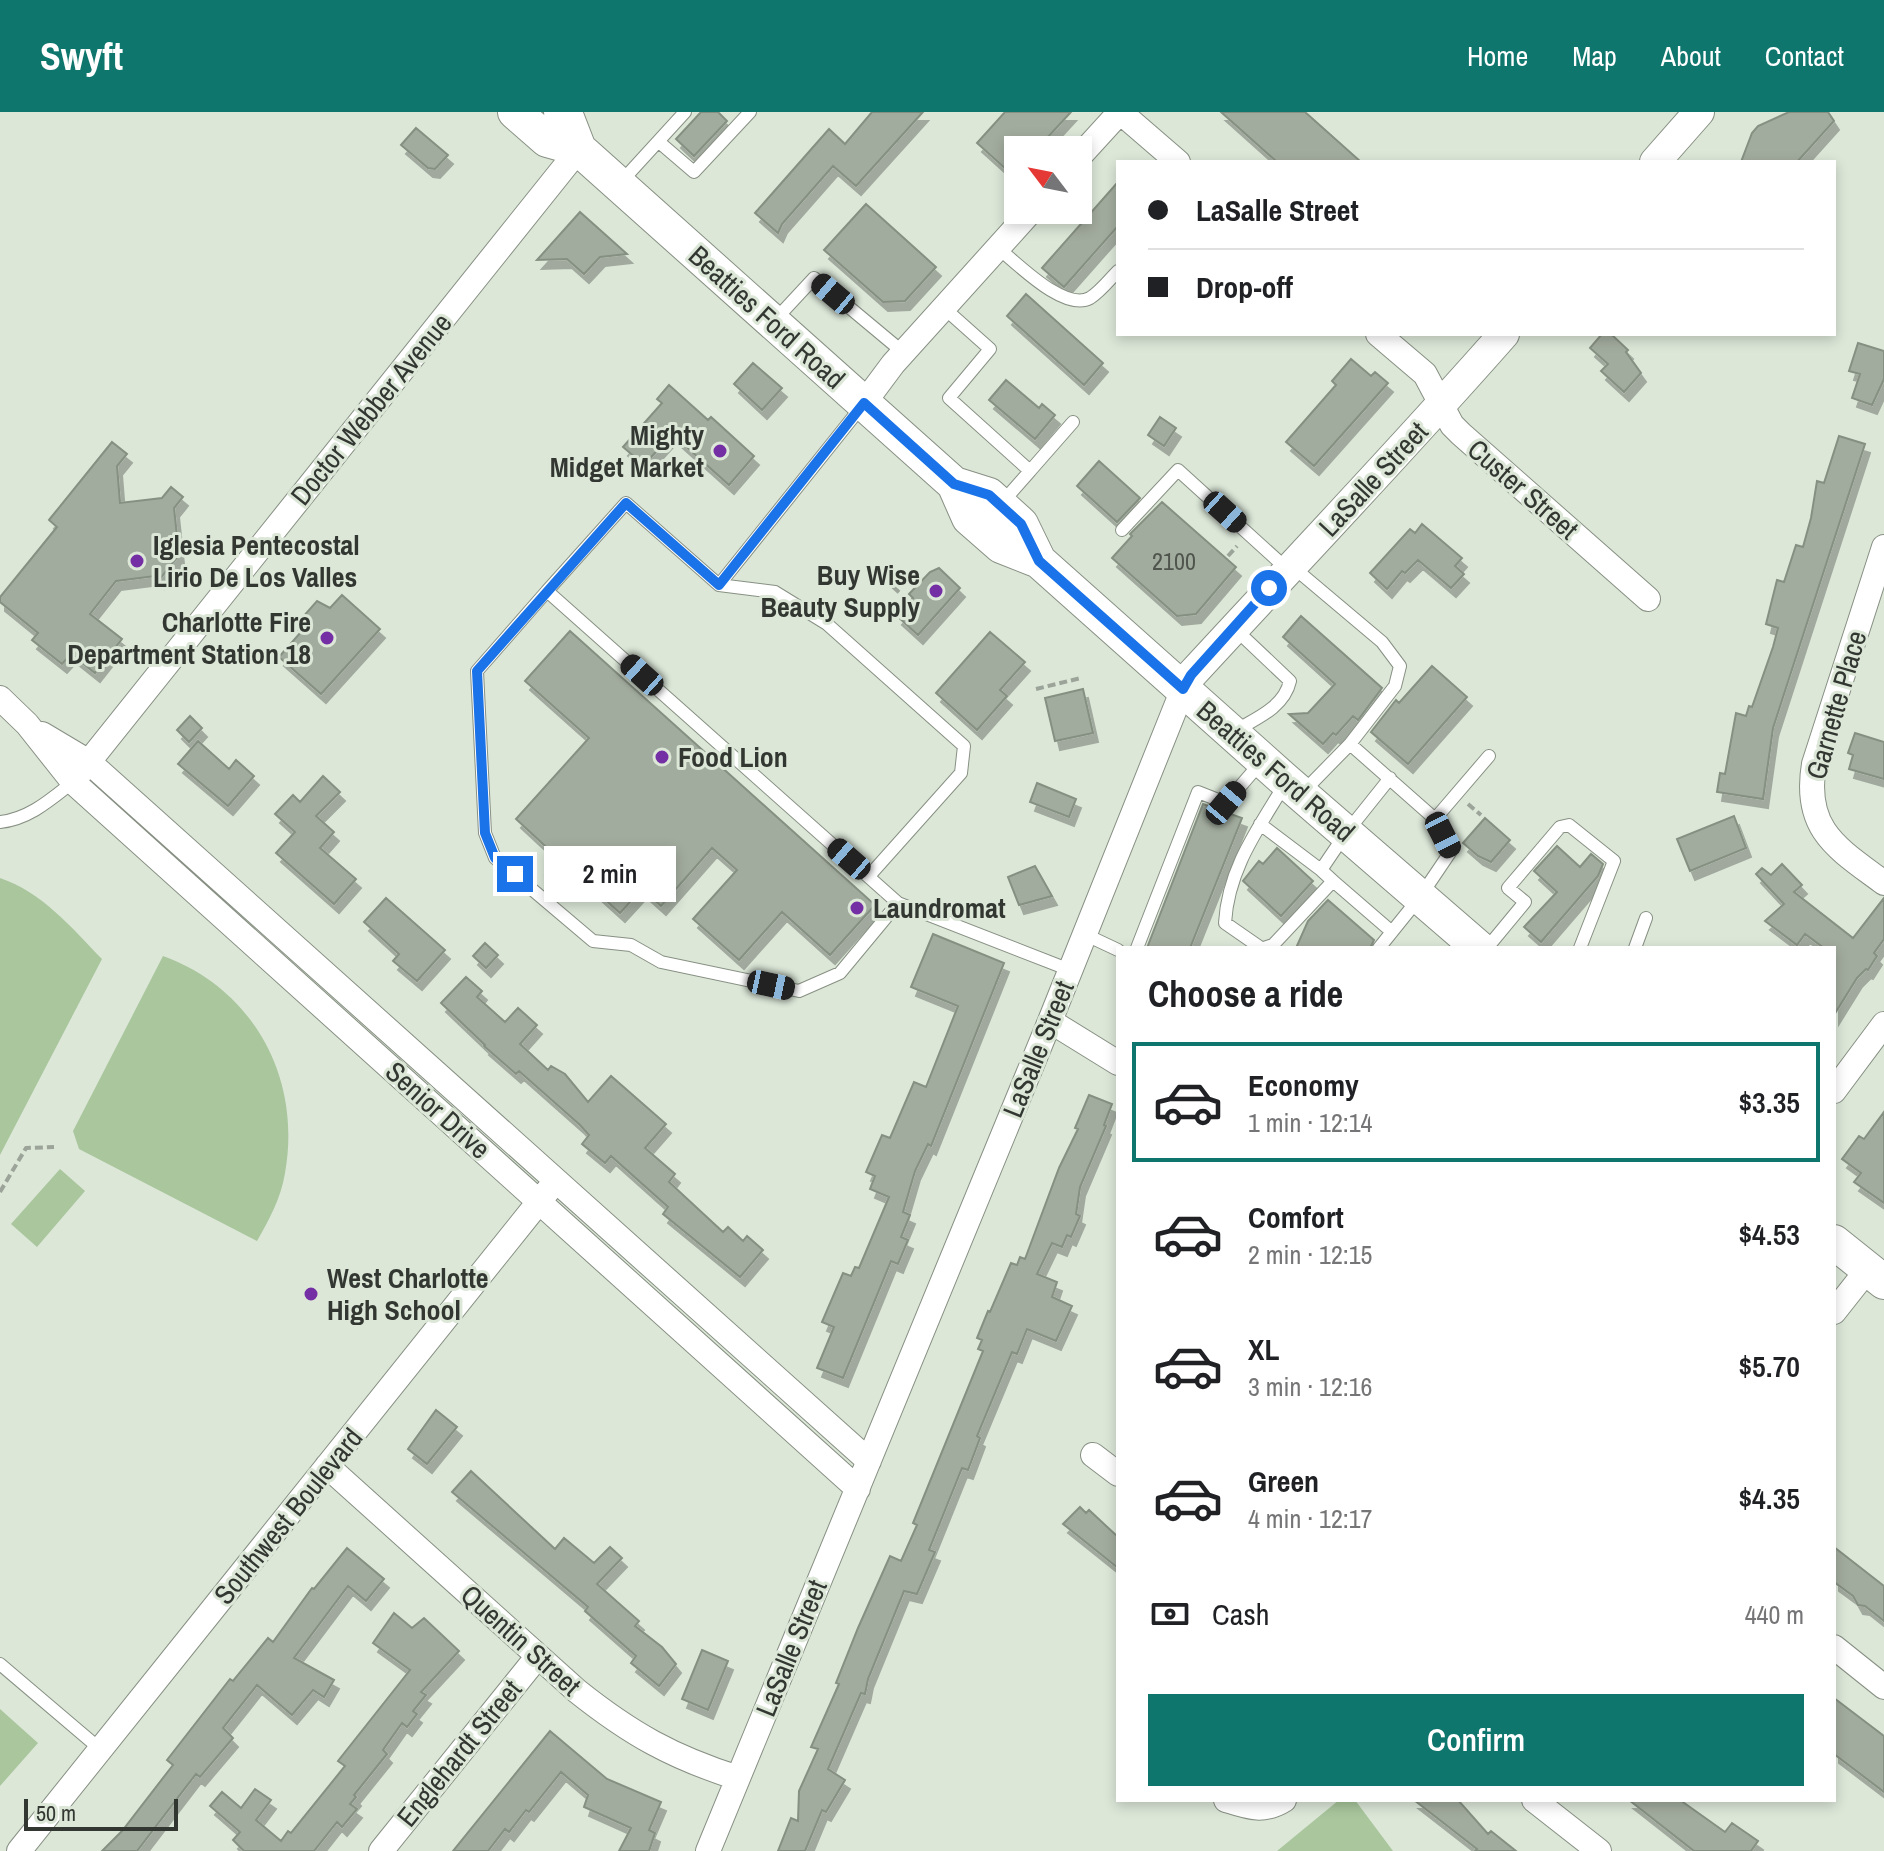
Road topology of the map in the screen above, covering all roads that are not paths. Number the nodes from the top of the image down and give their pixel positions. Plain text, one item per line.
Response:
1 (515, 112) edge
2 (561, 112) edge
3 (685, 112) edge
4 (750, 112) edge
5 (1120, 112) edge
6 (1699, 112) edge
7 (659, 142) junction
8 (1092, 143) edge
9 (579, 149) junction
10 (1176, 160) edge
11 (1657, 160) edge
12 (618, 184) junction
13 (1019, 224) edge
14 (998, 248) junction
15 (1116, 273) edge
16 (944, 308) junction
17 (773, 322) junction
18 (1380, 336) edge
19 (1502, 336) edge
20 (904, 353) junction
21 (864, 403) junction
22 (1442, 405) junction
23 (1073, 422) dead end
24 (1030, 471) junction
25 (954, 484) junction
26 (1000, 505) junction
27 (1122, 530) dead end
28 (1884, 547) edge
29 (1039, 561) junction
30 (1289, 567) junction
31 (719, 585) junction
32 (547, 591) junction
33 (1648, 599) dead end
34 (1234, 628) junction
35 (1183, 689) junction
36 (0, 698) edge
37 (27, 724) junction
38 (1232, 733) junction
39 (1350, 744) junction
40 (1489, 756) dead end
41 (89, 762) junction
42 (1390, 778) junction
43 (1284, 779) junction
44 (73, 782) junction
45 (1435, 819) junction
46 (0, 822) edge
47 (1260, 824) junction
48 (1346, 833) junction
49 (1321, 870) junction
50 (869, 876) junction
51 (1333, 881) junction
52 (1884, 883) edge
53 (1420, 897) junction
54 (898, 903) junction
55 (1646, 918) dead end
56 (1392, 932) junction
57 (1084, 934) junction
58 (1138, 946) edge
59 (1259, 946) edge
60 (1269, 946) edge
61 (1381, 946) edge
62 (1477, 946) edge
63 (1489, 946) edge
64 (1581, 946) edge
65 (1636, 946) edge
66 (1116, 949) edge
67 (1070, 970) junction
68 (1050, 1021) junction
69 (1884, 1024) edge
70 (1116, 1062) edge
71 (448, 1083) junction
72 (1836, 1088) edge
73 (430, 1103) junction
74 (556, 1180) junction
75 (539, 1201) junction
76 (1836, 1244) edge
77 (1876, 1275) edge
78 (1836, 1310) edge
79 (1093, 1455) dead end
80 (869, 1461) junction
81 (327, 1466) junction
82 (1116, 1472) edge
83 (858, 1489) junction
84 (1836, 1649) edge
85 (538, 1656) junction
86 (0, 1664) edge
87 (1884, 1687) edge
88 (100, 1749) junction
89 (738, 1778) junction
90 (1234, 1802) edge
91 (1280, 1802) edge
92 (1537, 1802) edge
93 (19, 1851) edge
94 (381, 1851) edge
95 (708, 1851) edge
96 (1599, 1851) edge

1 - 9 main road, Beatties Ford Road
2 - 9 main road, Beatties Ford Road
3 - 7 lane
4 - 7 lane
5 - 8 street
5 - 10 street
6 - 11 street
7 - 12 lane
9 - 12 main road, Beatties Ford Road
9 - 41 street, Doctor Webber Avenue
12 - 17 main road, Beatties Ford Road
13 - 14 street
14 - 15 lane
14 - 16 street
16 - 20 street
16 - 24 lane
17 - 20 lane
17 - 21 main road, Beatties Ford Road
18 - 22 street, Custer Street
19 - 22 street, LaSalle Street
20 - 21 street
21 - 25 main road, Beatties Ford Road
21 - 31 lane
22 - 30 street, LaSalle Street
22 - 33 street, Custer Street
23 - 24 lane
24 - 26 lane
25 - 26 main road, Beatties Ford Road
25 - 29 main road, Beatties Ford Road
26 - 29 main road, Beatties Ford Road
27 - 30 lane
28 - 52 street, Garnette Place
29 - 35 main road, Beatties Ford Road
30 - 34 street, LaSalle Street
30 - 39 lane
31 - 32 lane
31 - 50 lane
32 - 50 lane
32 - 54 lane
34 - 35 street, LaSalle Street
34 - 38 lane
35 - 38 main road, Beatties Ford Road
35 - 57 street, LaSalle Street
36 - 37 street, Senior Drive
37 - 41 street, Senior Drive
37 - 44 street, Senior Drive
38 - 43 main road, Beatties Ford Road
39 - 42 lane
39 - 43 lane
40 - 45 lane
41 - 44 street, Doctor Webber Avenue
41 - 71 street, Senior Drive
42 - 45 lane
42 - 48 lane
43 - 47 lane
43 - 48 main road, Beatties Ford Road
43 - 58 lane
44 - 46 lane
44 - 73 street, Senior Drive
45 - 53 lane
47 - 49 lane
47 - 59 lane
48 - 49 lane
48 - 53 main road, Beatties Ford Road
49 - 51 lane
50 - 54 lane
51 - 56 lane
51 - 60 lane
53 - 56 lane
53 - 62 main road, Beatties Ford Road
54 - 67 lane
55 - 65 lane
56 - 61 lane
57 - 66 lane
57 - 67 street, LaSalle Street
63 - 64 lane
67 - 68 street, LaSalle Street
68 - 70 street
68 - 80 street, LaSalle Street
69 - 72 street
71 - 73 lane
71 - 74 street, Senior Drive
73 - 75 street, Senior Drive
74 - 75 street, Southwest Boulevard
74 - 80 street, Senior Drive
75 - 81 street, Southwest Boulevard
75 - 83 street, Senior Drive
76 - 77 main road
77 - 78 street
79 - 82 street
80 - 83 street, LaSalle Street
81 - 85 street, Quentin Street
81 - 88 street, Southwest Boulevard
83 - 89 street, LaSalle Street
84 - 87 street
85 - 89 street, Quentin Street
85 - 94 street, Englehardt Street
86 - 88 lane
88 - 93 street, Southwest Boulevard
89 - 95 street, LaSalle Street
90 - 91 street
92 - 96 street

